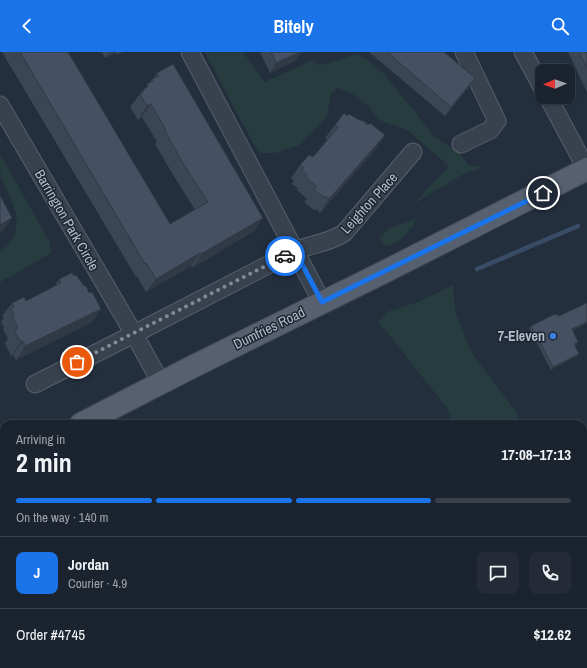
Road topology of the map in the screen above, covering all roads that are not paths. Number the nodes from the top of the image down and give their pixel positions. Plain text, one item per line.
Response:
1 (190, 52) edge
2 (464, 52) edge
3 (523, 52) edge
4 (535, 74) edge
5 (552, 104) edge
6 (0, 105) edge
7 (461, 144) dead end
8 (413, 152) dead end
9 (587, 170) edge
10 (295, 251) junction
11 (322, 302) junction
12 (134, 334) junction
13 (161, 383) junction
14 (35, 384) dead end
15 (89, 420) edge

1 - 10 street
2 - 7 street
3 - 4 street
5 - 9 street
6 - 12 street, Barrington Park Circle
8 - 10 street, Leighton Place
9 - 11 main road, Dumfries Road
10 - 11 street
10 - 12 street
11 - 13 main road, Dumfries Road
12 - 13 street, Barrington Park Circle
12 - 14 street
13 - 15 main road, Dumfries Road

